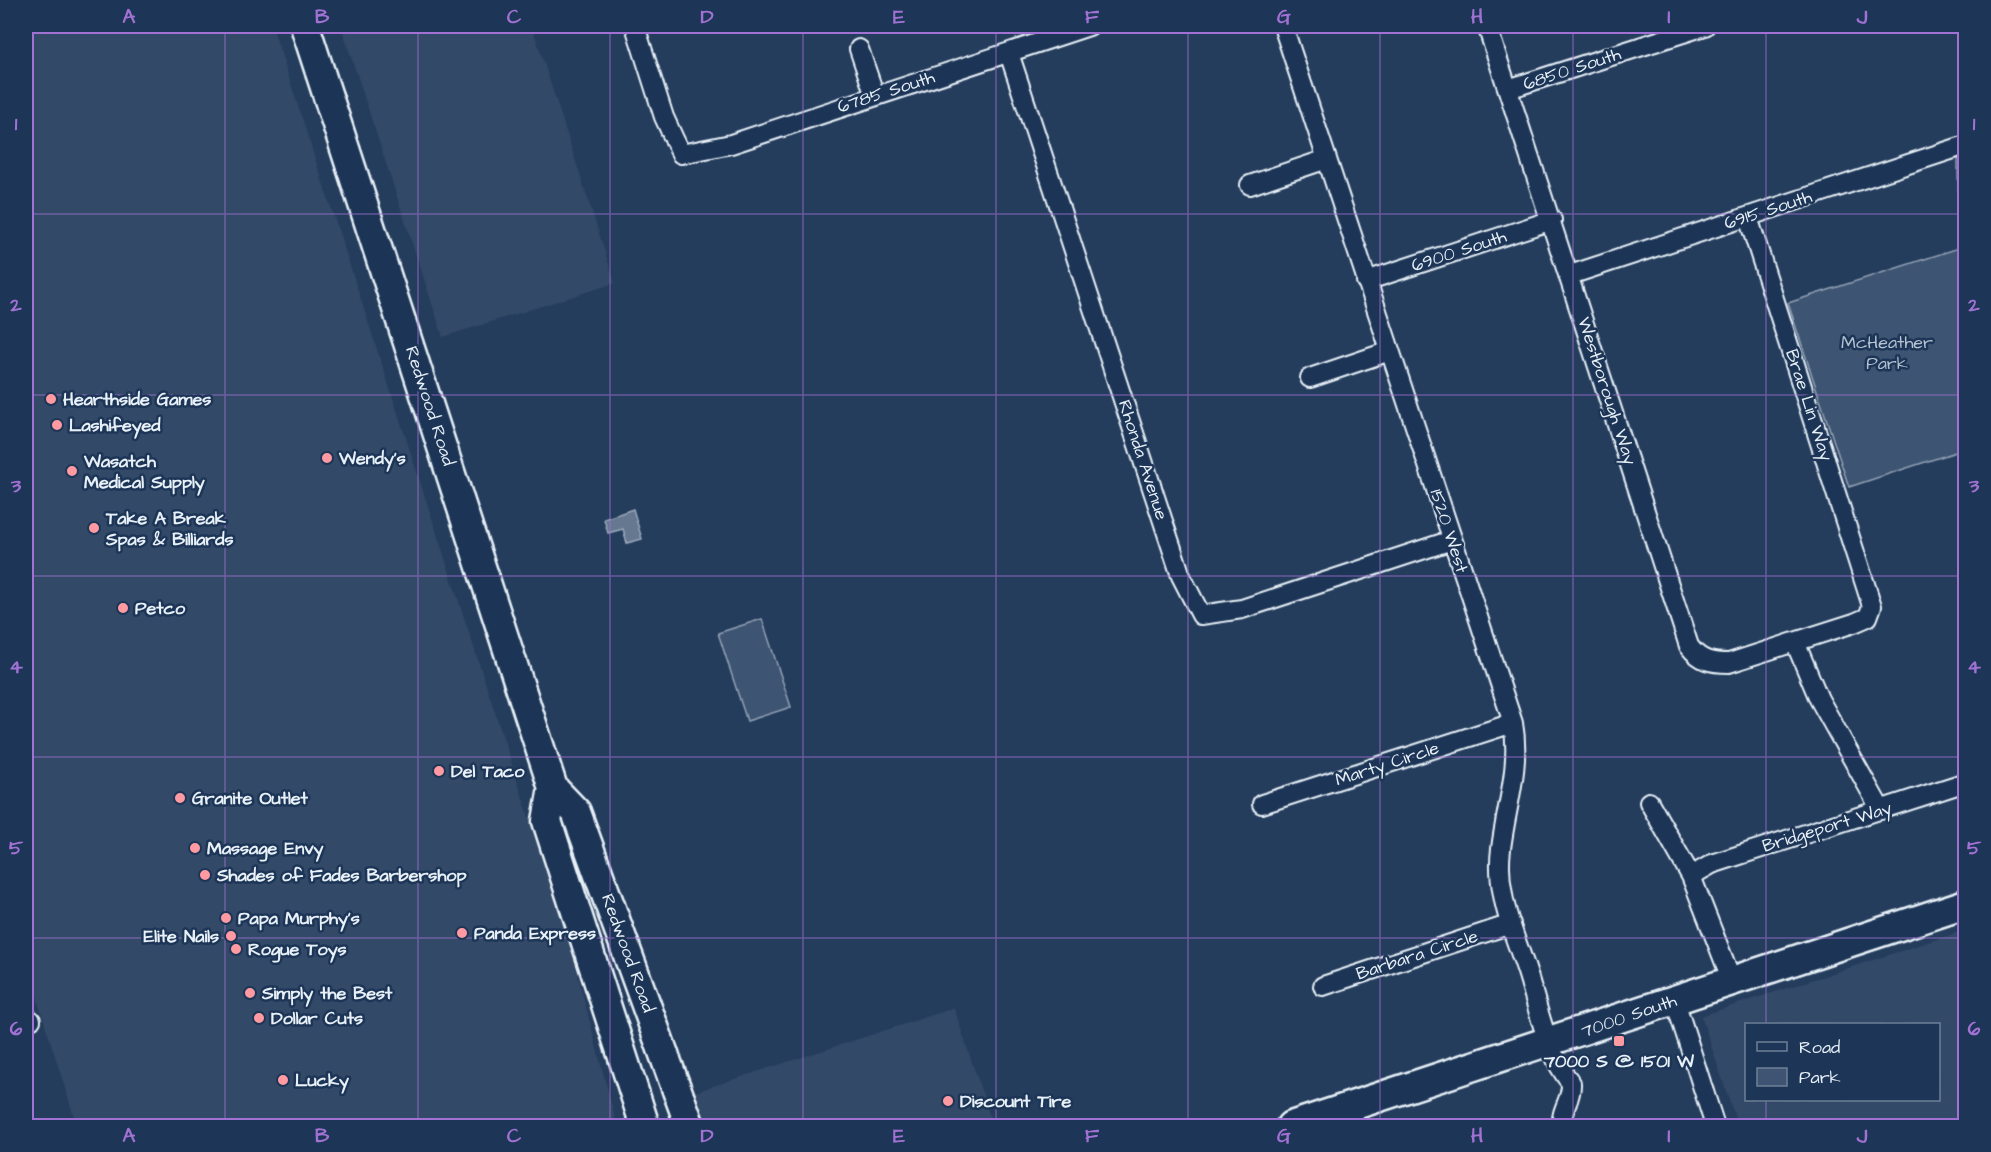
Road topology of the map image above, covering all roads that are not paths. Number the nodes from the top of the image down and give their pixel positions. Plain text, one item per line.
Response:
1 (306, 26) edge
2 (634, 26) edge
3 (1089, 26) edge
4 (1283, 26) edge
5 (1487, 26) edge
6 (1705, 26) edge
7 (859, 49) dead end
8 (1009, 53) junction
9 (1508, 89) junction
10 (875, 96) junction
11 (1965, 145) edge
12 (1327, 159) junction
13 (1250, 184) dead end
14 (1748, 217) junction
15 (1552, 220) junction
16 (1570, 275) junction
17 (1366, 281) junction
18 (1390, 351) junction
19 (1310, 378) dead end
20 (1452, 540) junction
21 (1871, 594) joint
22 (1796, 642) junction
23 (1512, 723) junction
24 (1965, 782) edge
25 (553, 788) junction
26 (1649, 802) dead end
27 (1262, 804) dead end
28 (1881, 810) junction
29 (1691, 876) junction
30 (1965, 904) edge
31 (1511, 924) junction
32 (1732, 981) junction
33 (1323, 986) dead end
34 (1675, 1001) junction
35 (1550, 1043) junction
36 (645, 1126) edge
37 (690, 1126) edge
38 (1291, 1126) edge
39 (1562, 1126) edge
40 (1715, 1126) edge

1 - 25 main road, Redwood Road
2 - 10 street, 6785 South
3 - 8 street, 6785 South
4 - 12 street, 1520 West
5 - 9 street, Westborough Way
6 - 9 street, 6850 South
7 - 10 street
8 - 10 street, 6785 South
8 - 20 street, Rhonda Avenue
9 - 15 street, Westborough Way
11 - 14 street, 6915 South
12 - 13 street
12 - 17 street, 1520 West
14 - 16 street, 6915 South
14 - 21 street, Brae Lin Way
15 - 16 street, Westborough Way
15 - 17 street, 6900 South
16 - 22 street, Westborough Way
17 - 18 street, 1520 West
18 - 19 street
18 - 20 street, 1520 West
20 - 23 street, 1520 West
21 - 22 street, Westborough Way
22 - 28 street
23 - 27 street, Marty Circle
23 - 31 street, 1520 West
24 - 28 street, Bridgeport Way
25 - 36 main road, Redwood Road
25 - 37 main road, Redwood Road
26 - 29 street
28 - 29 street, Bridgeport Way
29 - 32 street
30 - 32 main road, 7000 South
31 - 33 street, Barbara Circle
31 - 35 street, 1520 West
32 - 34 main road, 7000 South
34 - 35 main road, 7000 South
34 - 40 street
35 - 38 main road, 7000 South
35 - 39 street, 1520 West

